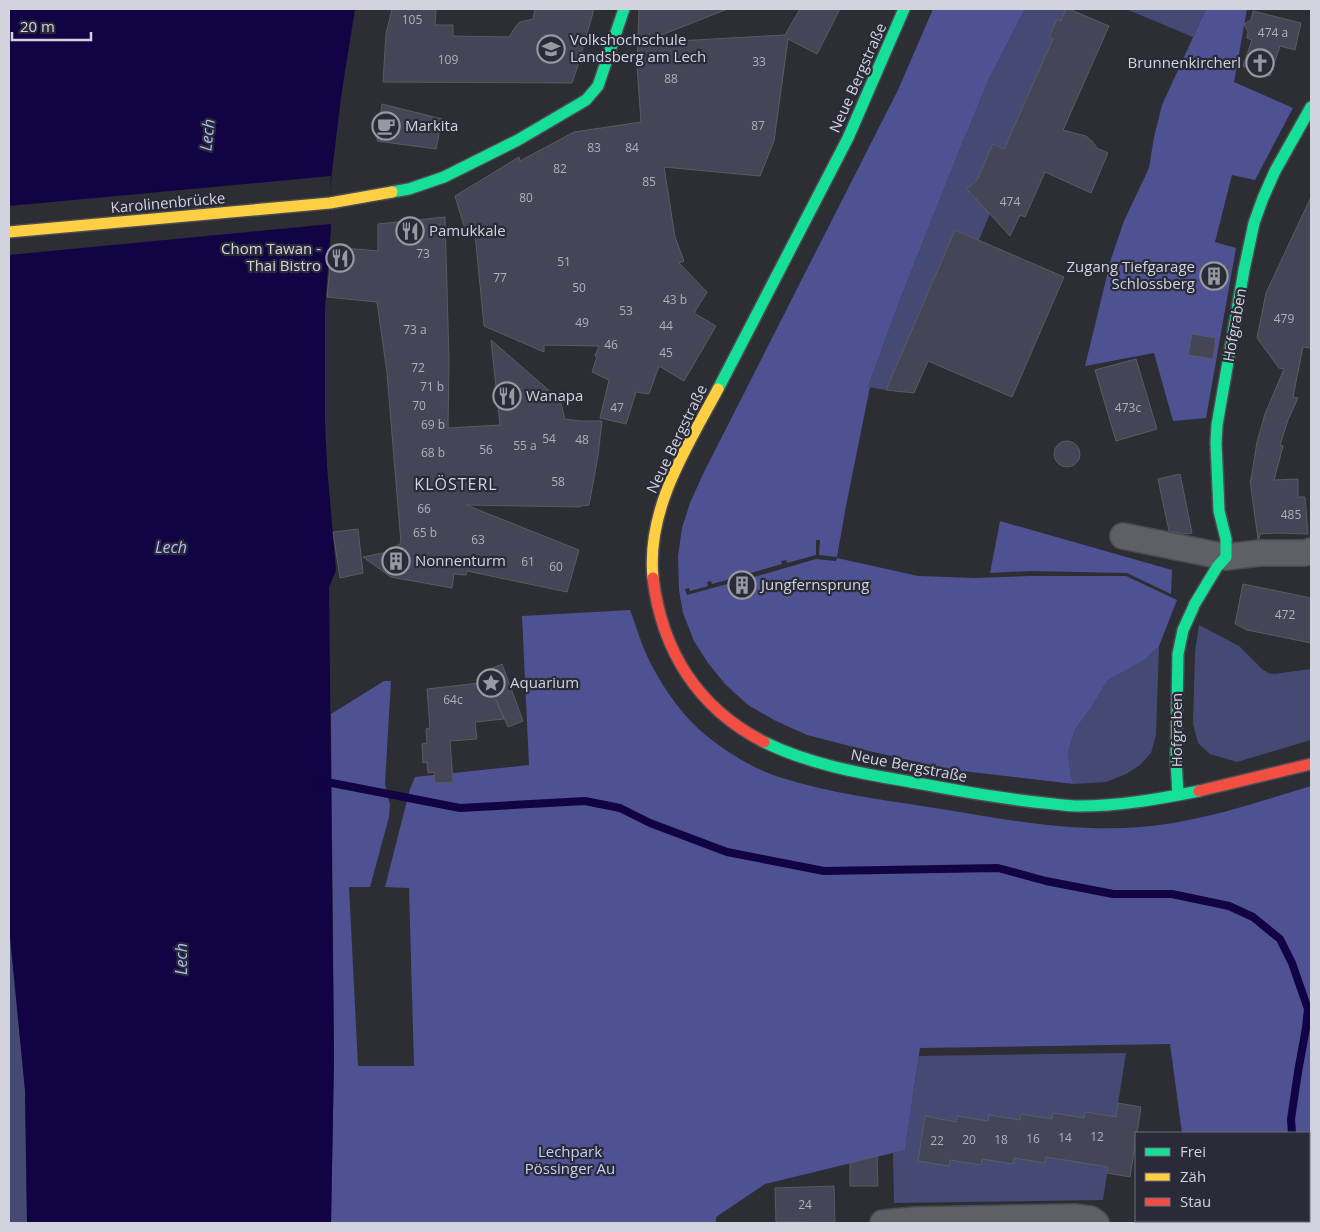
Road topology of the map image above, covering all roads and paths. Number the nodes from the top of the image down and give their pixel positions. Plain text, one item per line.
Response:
1 (624, 9) edge
2 (904, 9) edge
3 (1311, 107) edge
4 (9, 232) edge
5 (1123, 536) dead end
6 (1311, 550) edge
7 (1226, 557) junction
8 (1311, 764) edge
9 (1178, 795) junction
10 (883, 1223) edge
11 (1096, 1223) edge

1 - 4 main road, Karolinenbrücke
2 - 9 main road, Neue Bergstraße
3 - 7 main road, Hofgraben
5 - 7 street
6 - 7 street
7 - 9 main road, Hofgraben
8 - 9 main road, Neue Bergstraße
10 - 11 street

